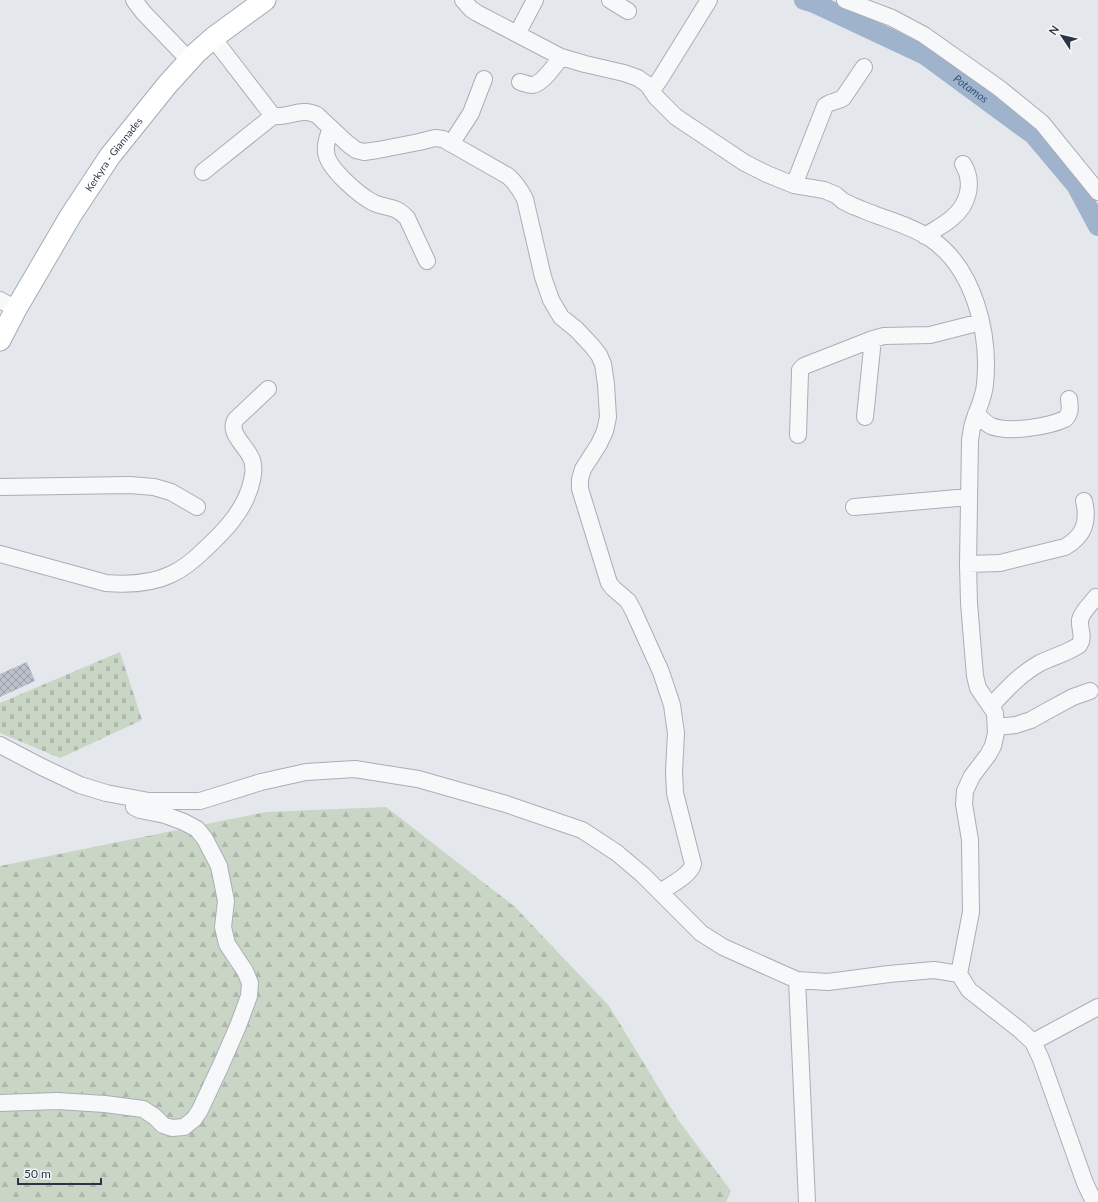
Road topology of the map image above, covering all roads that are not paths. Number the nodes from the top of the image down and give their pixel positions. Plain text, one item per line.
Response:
1 (134, 0) edge
2 (265, 0) edge
3 (463, 0) edge
4 (535, 0) edge
5 (610, 0) edge
6 (709, 0) edge
7 (845, 0) edge
8 (628, 11) dead end
9 (517, 34) junction
10 (213, 38) junction
11 (561, 57) junction
12 (190, 60) junction
13 (864, 67) dead end
14 (484, 79) dead end
15 (520, 82) dead end
16 (652, 90) junction
17 (273, 116) junction
18 (331, 128) junction
19 (451, 144) junction
20 (963, 164) dead end
21 (203, 172) dead end
22 (794, 185) junction
23 (1098, 192) edge
24 (925, 236) junction
25 (427, 261) dead end
26 (8, 304) edge
27 (981, 322) junction
28 (873, 339) junction
29 (0, 340) edge
30 (268, 389) dead end
31 (1069, 399) dead end
32 (976, 414) junction
33 (865, 417) dead end
34 (798, 435) dead end
35 (0, 487) edge
36 (969, 497) junction
37 (1084, 501) dead end
38 (197, 507) dead end
39 (854, 507) dead end
40 (0, 554) edge
41 (968, 564) junction
42 (1096, 597) dead end
43 (1090, 691) dead end
44 (991, 706) junction
45 (996, 727) junction
46 (0, 744) edge
47 (127, 798) junction
48 (660, 892) junction
49 (959, 974) junction
50 (797, 980) junction
51 (1098, 1007) edge
52 (1034, 1042) junction
53 (0, 1104) edge
54 (807, 1202) edge
55 (1094, 1202) edge

1 - 12 street
2 - 10 main road, Kerkyra - Giannades
3 - 9 street
4 - 9 street
5 - 8 street
6 - 16 street
7 - 23 street
9 - 11 street
10 - 12 main road, Kerkyra - Giannades
10 - 17 street
11 - 15 street
11 - 16 street
12 - 26 main road, Kerkyra - Giannades
13 - 22 street
14 - 19 street
16 - 22 street
17 - 18 street
17 - 21 street
18 - 19 street
18 - 25 street
19 - 48 street
20 - 24 street
22 - 24 street
24 - 27 street
26 - 29 main road, Kerkyra - Giannades
27 - 28 street
27 - 32 street
28 - 33 street
28 - 34 street
30 - 40 street
31 - 32 street
32 - 36 street
35 - 38 street
36 - 39 street
36 - 41 street
37 - 41 street
41 - 44 street
42 - 44 street
43 - 45 street
44 - 45 street
45 - 49 street
46 - 47 street
47 - 48 street
47 - 53 street
48 - 50 street
49 - 50 street
49 - 52 street
50 - 54 street
51 - 52 street
52 - 55 street

